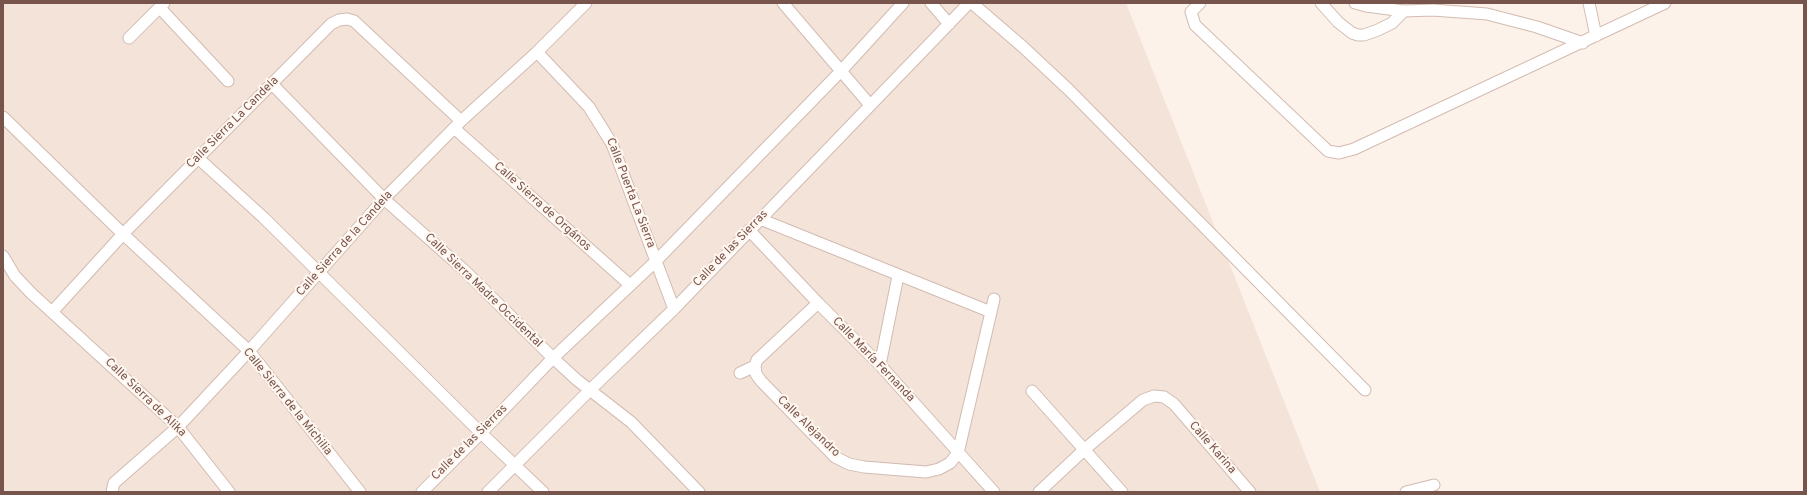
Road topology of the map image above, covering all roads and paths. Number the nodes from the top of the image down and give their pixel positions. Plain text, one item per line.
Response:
1 (586, 3) edge
2 (783, 3) edge
3 (903, 3) edge
4 (931, 3) edge
5 (970, 3) edge
6 (1200, 3) edge
7 (1321, 3) edge
8 (1355, 3) edge
9 (1589, 3) edge
10 (1665, 3) edge
11 (162, 5) edge
12 (1366, 5) edge
13 (1404, 11) junction
14 (347, 19) joint
15 (949, 24) junction
16 (1596, 36) junction
17 (129, 38) dead end
18 (1583, 42) junction
19 (537, 52) junction
20 (841, 71) junction
21 (228, 82) dead end
22 (272, 84) junction
23 (870, 105) junction
24 (3, 117) edge
25 (458, 124) junction
26 (198, 158) junction
27 (384, 199) junction
28 (760, 218) junction
29 (749, 230) junction
30 (122, 234) junction
31 (3, 256) edge
32 (656, 261) junction
33 (319, 272) junction
34 (898, 276) junction
35 (630, 286) junction
36 (994, 299) dead end
37 (818, 303) junction
38 (674, 309) junction
39 (52, 312) junction
40 (991, 312) junction
41 (249, 351) junction
42 (553, 358) junction
43 (880, 365) junction
44 (755, 366) junction
45 (740, 373) dead end
46 (590, 390) junction
47 (1365, 390) dead end
48 (1032, 391) dead end
49 (178, 427) junction
50 (481, 433) junction
51 (1085, 449) junction
52 (958, 452) junction
53 (514, 465) junction
54 (1434, 485) dead end
55 (112, 492) edge
56 (229, 492) edge
57 (360, 492) edge
58 (422, 492) edge
59 (488, 492) edge
60 (543, 492) edge
61 (699, 492) edge
62 (994, 492) edge
63 (1039, 492) edge
64 (1122, 492) edge
65 (1250, 492) edge
66 (1406, 492) edge

1 - 19 street, Calle Sierra de la Candela
2 - 20 street
3 - 20 street, Calle de las Sierras
4 - 15 street
5 - 15 street, Calle de las Sierras
5 - 47 street
6 - 18 street
7 - 13 street
8 - 12 street
9 - 16 street
10 - 16 street
11 - 17 street
11 - 21 street
12 - 13 street
13 - 18 street
14 - 22 street, Calle Sierra La Candela
14 - 25 street, Calle Sierra de Orgános
15 - 23 street, Calle de las Sierras
16 - 18 street
19 - 25 street, Calle Sierra de la Candela
19 - 32 street, Calle Puerta La Sierra
20 - 23 street
20 - 32 street, Calle de las Sierras
22 - 26 street, Calle Sierra La Candela
22 - 27 street, Calle Sierra Madre Occidental
23 - 28 street, Calle de las Sierras
24 - 30 street, Calle Sierra de la Michilia
25 - 27 street, Calle Sierra de la Candela
25 - 35 street, Calle Sierra de Orgános
26 - 30 street, Calle Sierra La Candela
26 - 33 street
27 - 33 street, Calle Sierra de la Candela
27 - 42 street, Calle Sierra Madre Occidental
28 - 29 street, Calle de las Sierras
28 - 34 street
29 - 37 street, Calle María Fernanda
29 - 38 street, Calle de las Sierras
30 - 39 street, Calle Sierra La Candela
30 - 41 street, Calle Sierra de la Michilia
31 - 39 street, Calle Sierra de Alika
32 - 35 street, Calle de las Sierras
32 - 38 street, Calle Puerta La Sierra
33 - 41 street, Calle Sierra de la Candela
33 - 50 street
34 - 40 street
34 - 43 street
35 - 42 street, Calle de las Sierras
36 - 40 street
37 - 43 street, Calle María Fernanda
37 - 44 street
38 - 46 street, Calle de las Sierras
39 - 49 street, Calle Sierra de Alika
40 - 52 street
41 - 49 street, Calle Sierra de la Candela
41 - 57 street, Calle Sierra de la Michilia
42 - 46 street, Calle Sierra Madre Occidental
42 - 50 street, Calle de las Sierras
43 - 52 street, Calle María Fernanda
44 - 45 street
44 - 52 street, Calle Alejandro
46 - 53 street, Calle de las Sierras
46 - 61 street, Calle Sierra Madre Occidental
48 - 51 street
49 - 55 street, Calle Sierra de la Candela
49 - 56 street, Calle Sierra de Alika
50 - 53 street
50 - 58 street, Calle de las Sierras
51 - 63 street
51 - 64 street
51 - 65 street, Calle Karina
52 - 62 street, Calle María Fernanda
53 - 59 street, Calle de las Sierras
53 - 60 street
54 - 66 street

